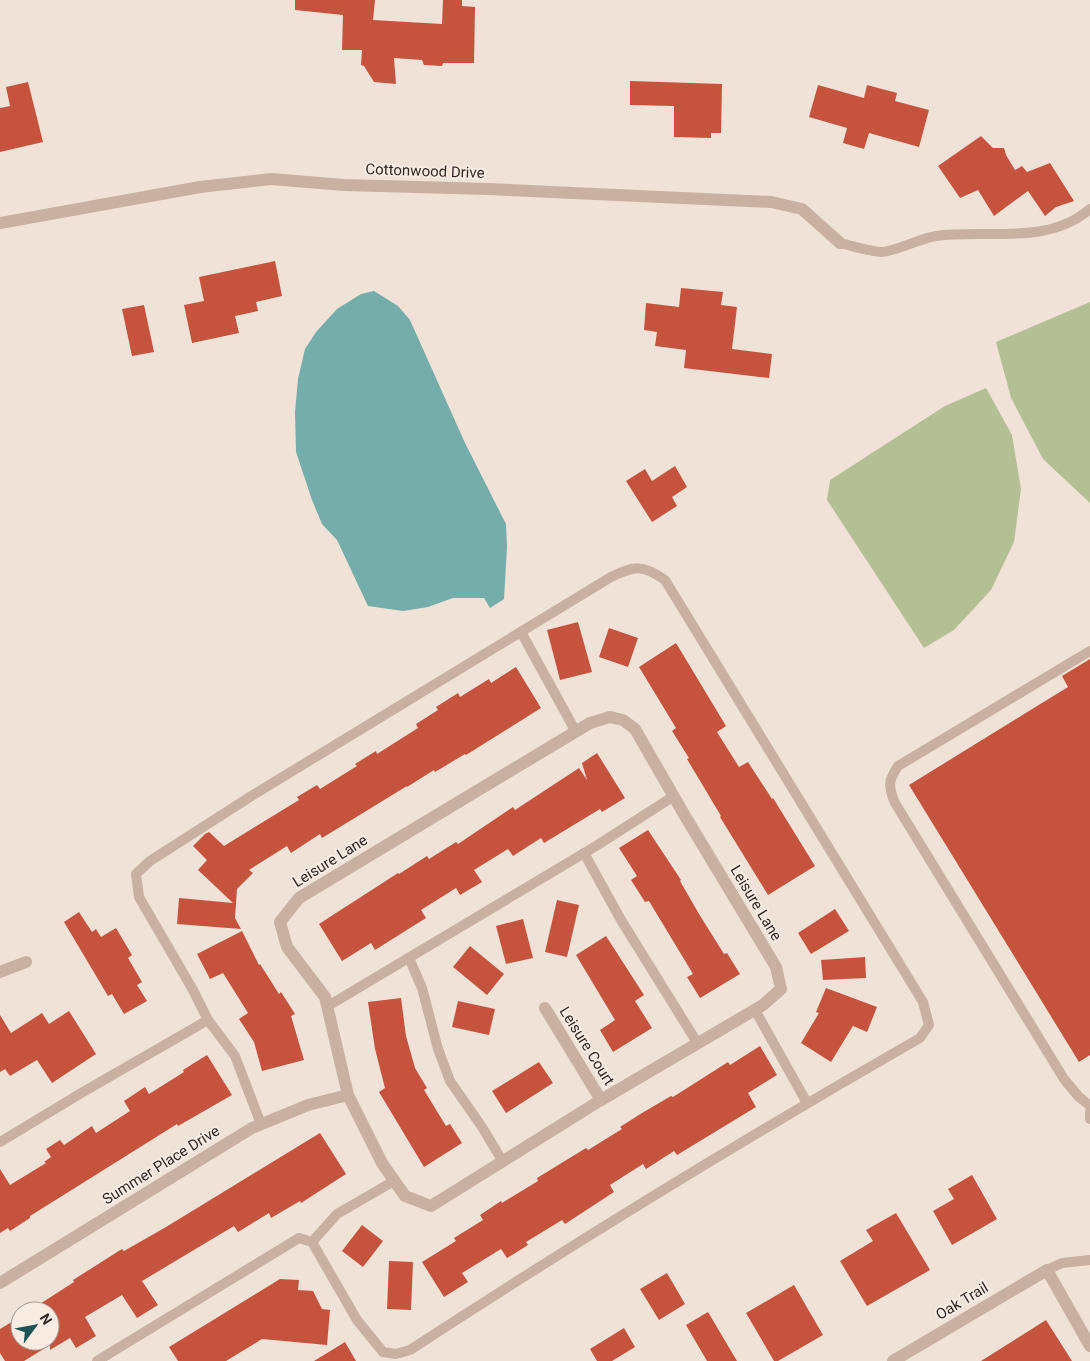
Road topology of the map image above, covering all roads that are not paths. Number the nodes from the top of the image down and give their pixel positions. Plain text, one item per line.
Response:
1 (1090, 209) edge
2 (0, 223) edge
3 (840, 243) joint
4 (521, 632) junction
5 (1090, 651) edge
6 (576, 732) junction
7 (674, 796) junction
8 (584, 853) junction
9 (409, 958) junction
10 (26, 962) dead end
11 (0, 972) edge
12 (328, 1006) junction
13 (545, 1008) dead end
14 (756, 1010) junction
15 (208, 1020) junction
16 (698, 1044) junction
17 (348, 1095) junction
18 (601, 1100) junction
19 (806, 1103) junction
20 (1090, 1106) edge
21 (1090, 1112) edge
22 (1090, 1119) edge
23 (262, 1124) junction
24 (0, 1142) edge
25 (503, 1162) junction
26 (394, 1181) junction
27 (312, 1242) junction
28 (1090, 1260) edge
29 (1047, 1270) junction
30 (0, 1283) edge
31 (1090, 1346) edge
32 (97, 1361) edge
33 (893, 1361) edge

1 - 3 lane
2 - 3 street, Cottonwood Drive
4 - 6 lane
4 - 15 lane
4 - 19 lane
5 - 20 lane
6 - 7 street, Leisure Lane
6 - 12 street, Leisure Lane
7 - 8 lane
7 - 14 street, Leisure Lane
8 - 9 lane
8 - 16 lane
9 - 12 lane
9 - 25 lane
10 - 11 street
12 - 17 street, Leisure Lane
13 - 18 street, Leisure Court
14 - 16 street, Leisure Lane
14 - 19 lane
15 - 23 lane
15 - 24 lane
16 - 18 street, Leisure Lane
17 - 23 street, Summer Place Drive
17 - 26 street, Leisure Lane
18 - 25 street, Leisure Lane
19 - 27 lane
21 - 22 lane
23 - 30 street, Summer Place Drive
25 - 26 street, Leisure Lane
26 - 27 lane
27 - 32 lane
28 - 29 lane
29 - 31 street
29 - 33 street, Oak Trail

